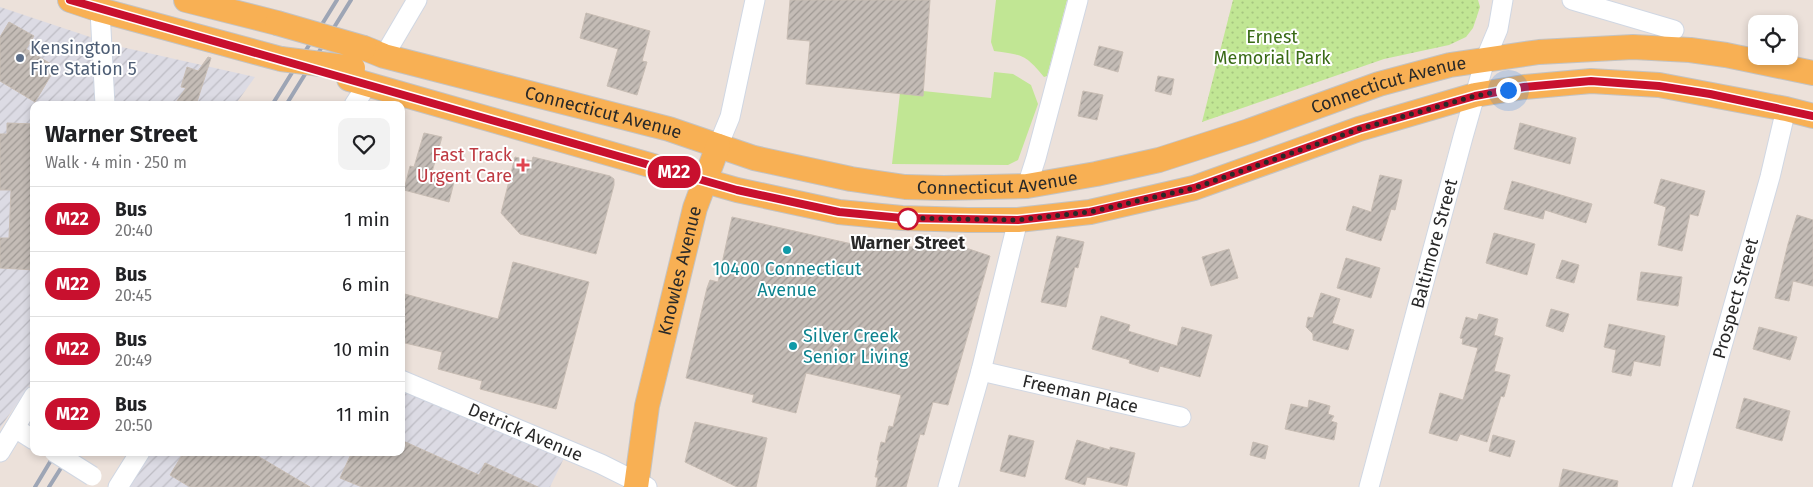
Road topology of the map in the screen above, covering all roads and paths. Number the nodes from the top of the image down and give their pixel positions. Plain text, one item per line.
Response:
1 (70, 0) edge
2 (186, 0) edge
3 (417, 0) edge
4 (755, 0) edge
5 (1078, 0) edge
6 (1504, 0) edge
7 (1572, 0) edge
8 (100, 3) edge
9 (1674, 30) dead end
10 (1485, 60) junction
11 (363, 67) junction
12 (1813, 73) edge
13 (467, 78) junction
14 (1475, 96) junction
15 (105, 101) edge
16 (355, 101) edge
17 (1786, 109) junction
18 (1813, 116) edge
19 (718, 146) junction
20 (705, 181) junction
21 (1027, 186) junction
22 (1018, 220) junction
23 (981, 371) junction
24 (405, 382) edge
25 (30, 402) edge
26 (1181, 417) dead end
27 (14, 428) junction
28 (30, 438) edge
29 (0, 452) edge
30 (60, 456) edge
31 (137, 456) edge
32 (640, 485) edge
33 (107, 487) edge
34 (118, 487) edge
35 (948, 487) edge
36 (1369, 487) edge
37 (1682, 487) edge

1 - 8 main road
2 - 11 main road, Connecticut Avenue, bridge
3 - 11 street
4 - 19 street, Knowles Avenue
5 - 21 street
6 - 10 street, Baltimore Street
7 - 9 street
8 - 11 main road, bridge
8 - 15 street
10 - 12 main road, Connecticut Avenue
10 - 14 street, Baltimore Street
10 - 21 main road, Connecticut Avenue
11 - 13 main road, Connecticut Avenue
11 - 13 main road
11 - 16 street
11 - 20 main road, Connecticut Avenue
13 - 19 main road, Connecticut Avenue
14 - 17 main road, Connecticut Avenue
14 - 22 main road, Connecticut Avenue
14 - 36 street, Baltimore Street
17 - 18 main road, Connecticut Avenue
17 - 37 street, Prospect Street
19 - 20 main road, Knowles Avenue
19 - 21 main road, Connecticut Avenue
20 - 22 main road, Connecticut Avenue
20 - 32 main road, Knowles Avenue
22 - 23 street
23 - 26 street, Freeman Place
23 - 35 street
24 - 32 street, Detrick Avenue
25 - 27 street
27 - 28 street
27 - 29 street
30 - 33 street, bridge
31 - 34 street

